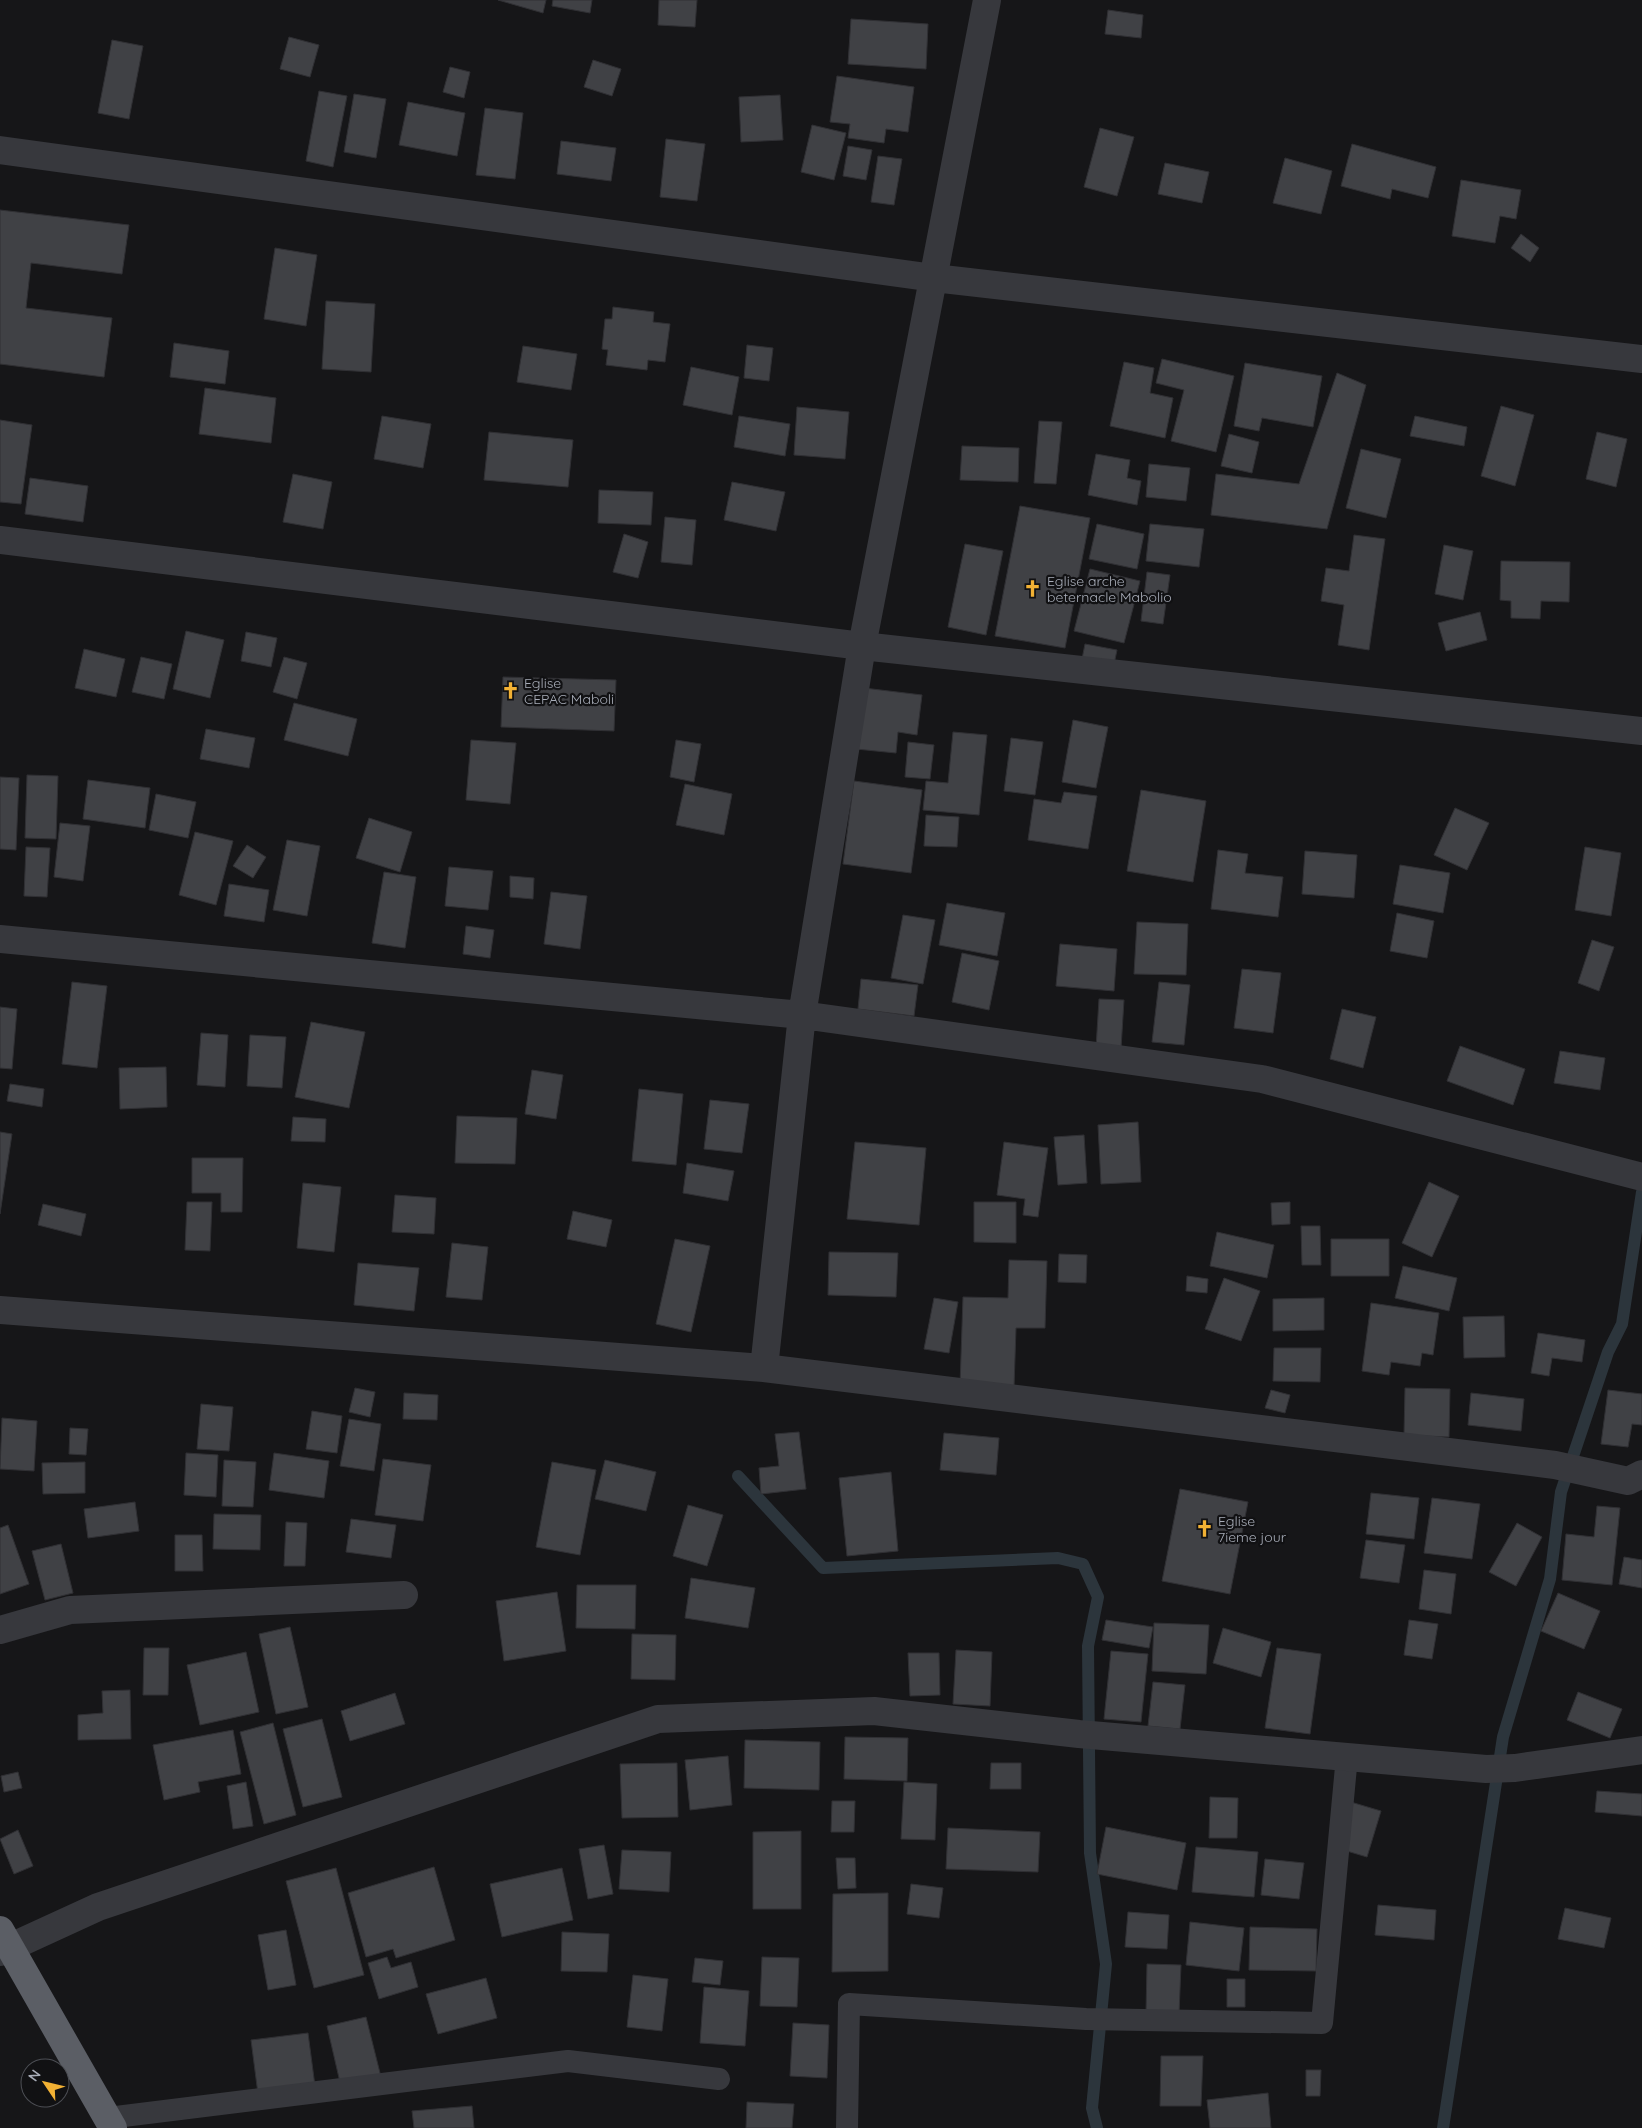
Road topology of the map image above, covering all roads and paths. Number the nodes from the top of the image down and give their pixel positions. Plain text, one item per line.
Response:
1 (987, 0) edge
2 (0, 150) edge
3 (934, 278) junction
4 (1642, 359) edge
5 (0, 540) edge
6 (862, 646) junction
7 (1642, 731) edge
8 (0, 940) edge
9 (802, 1015) junction
10 (1639, 1177) edge
11 (0, 1310) edge
12 (764, 1368) junction
13 (1642, 1474) edge
14 (404, 1595) dead end
15 (0, 1630) edge
16 (1642, 1750) edge
17 (1348, 1756) junction
18 (3, 1944) edge
19 (719, 2079) dead end
20 (111, 2123) edge
21 (846, 2128) edge

1 - 3 street
2 - 3 street
3 - 4 street
3 - 6 street
5 - 6 street
6 - 7 street
6 - 9 street
8 - 9 street
9 - 10 street
9 - 12 street
11 - 12 street
12 - 13 street
14 - 15 street
16 - 17 street
17 - 18 street
17 - 21 lane
18 - 20 highway
19 - 20 lane

